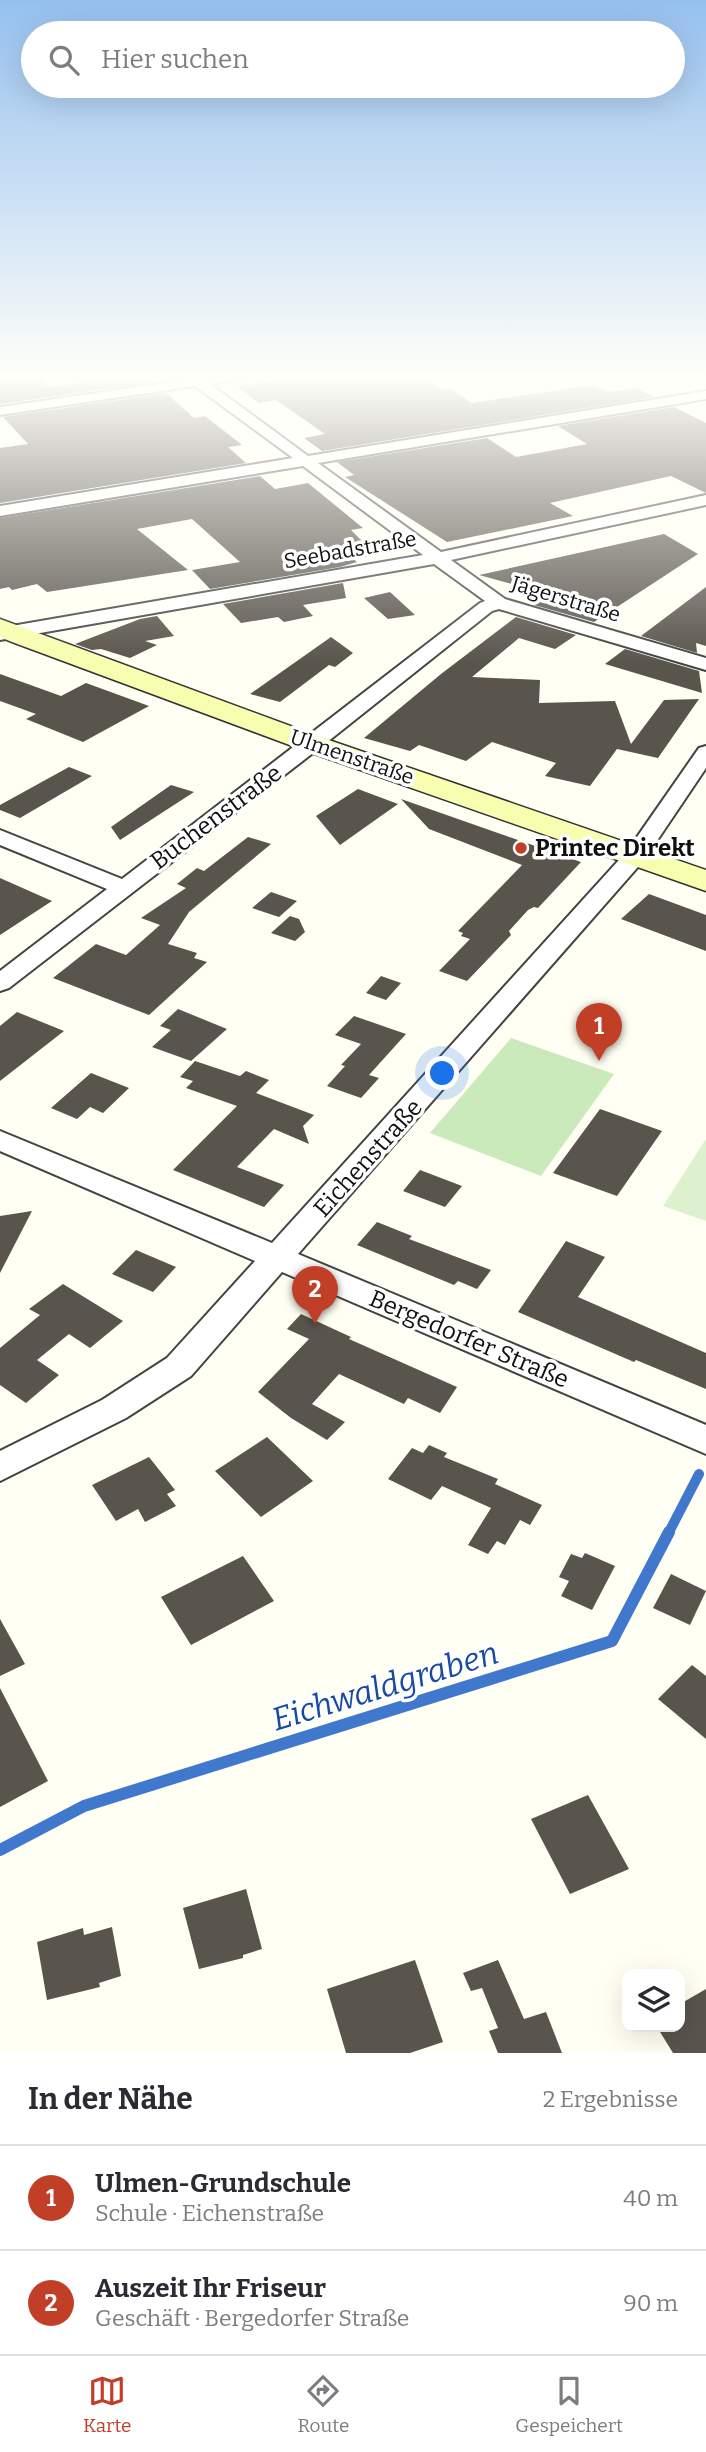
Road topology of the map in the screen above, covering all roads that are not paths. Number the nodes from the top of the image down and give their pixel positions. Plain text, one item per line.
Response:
1 (241, 472) edge
2 (321, 472) edge
3 (706, 500) edge
4 (0, 511) edge
5 (437, 558) junction
6 (499, 603) junction
7 (2, 631) edge
8 (706, 664) edge
9 (313, 744) junction
10 (706, 752) edge
11 (0, 837) edge
12 (636, 855) junction
13 (706, 881) edge
14 (122, 887) junction
15 (0, 983) edge
16 (0, 1140) edge
17 (278, 1258) junction
18 (706, 1440) edge
19 (0, 1467) edge

1 - 4 street
2 - 5 street, Jägerstraße
3 - 5 street, Seebadstraße
5 - 6 street, Jägerstraße
5 - 7 street, Seebadstraße
6 - 8 street, Jägerstraße
6 - 9 street, Buchenstraße
7 - 9 street, Ulmenstraße
9 - 12 street, Ulmenstraße
9 - 14 street, Buchenstraße
10 - 12 street, Eichenstraße
11 - 14 street
12 - 13 street, Ulmenstraße
12 - 17 street, Eichenstraße
14 - 15 street, Buchenstraße
16 - 17 street, Bergedorfer Straße
17 - 18 street, Bergedorfer Straße
17 - 19 street, Eichenstraße

